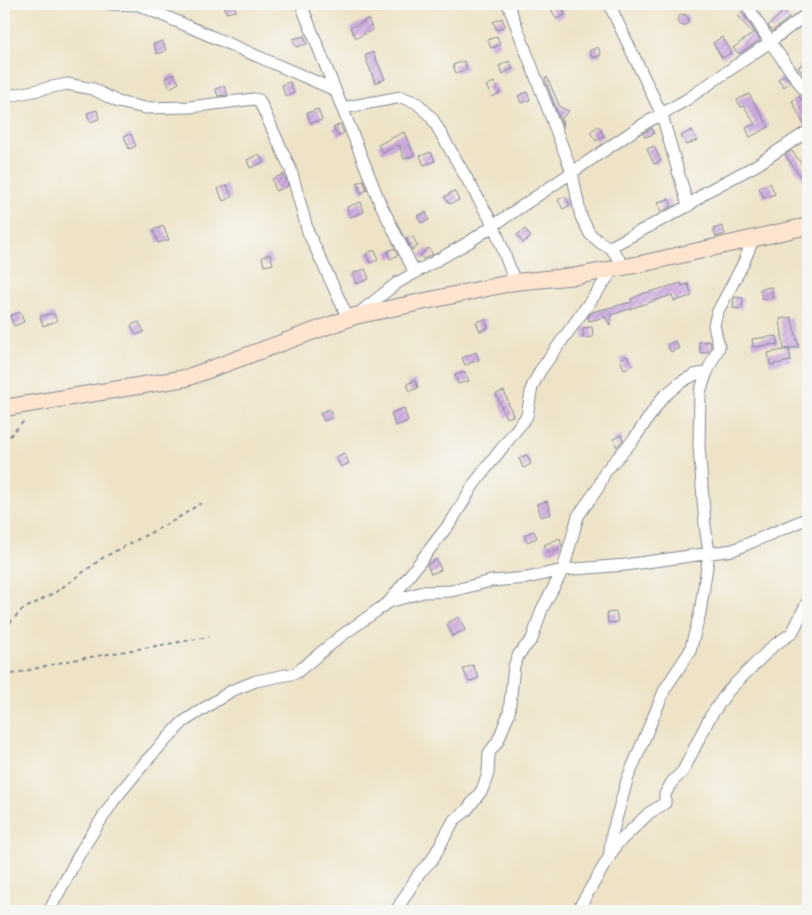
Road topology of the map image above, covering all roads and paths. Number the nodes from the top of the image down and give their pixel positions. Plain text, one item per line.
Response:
1 (110, 4) edge
2 (300, 4) edge
3 (508, 4) edge
4 (609, 4) edge
5 (746, 4) edge
6 (808, 13) edge
7 (770, 42) junction
8 (335, 90) junction
9 (4, 95) edge
10 (808, 95) edge
11 (342, 108) junction
12 (662, 115) junction
13 (808, 131) edge
14 (572, 172) junction
15 (688, 206) junction
16 (494, 226) junction
17 (808, 226) edge
18 (754, 238) junction
19 (610, 247) junction
20 (620, 267) junction
21 (415, 273) junction
22 (515, 282) junction
23 (352, 317) junction
24 (706, 372) junction
25 (43, 401) junction
26 (4, 408) edge
27 (4, 442) edge
28 (201, 503) dead end
29 (808, 518) edge
30 (710, 553) junction
31 (563, 570) junction
32 (808, 601) edge
33 (389, 602) junction
34 (4, 630) edge
35 (209, 637) dead end
36 (4, 676) edge
37 (609, 859) junction
38 (49, 911) edge
39 (396, 911) edge
40 (578, 911) edge

1 - 8 street
2 - 8 street
3 - 14 street
4 - 12 street
5 - 7 street
6 - 7 street
7 - 10 street
7 - 12 street
8 - 11 street
9 - 23 street
11 - 16 street
11 - 21 street
12 - 14 street
12 - 15 street
13 - 15 street
14 - 16 street
14 - 19 street
15 - 19 street
16 - 21 street
16 - 22 street
17 - 18 street
18 - 20 street
18 - 24 street
19 - 20 street
20 - 22 street
20 - 33 street
21 - 23 street
22 - 23 street
23 - 25 street
24 - 30 street
24 - 31 street
25 - 26 street
25 - 27 path
28 - 34 path
29 - 30 street
30 - 31 street
30 - 37 street
31 - 33 street
31 - 39 street
32 - 37 street
33 - 38 street
35 - 36 path
37 - 40 street

